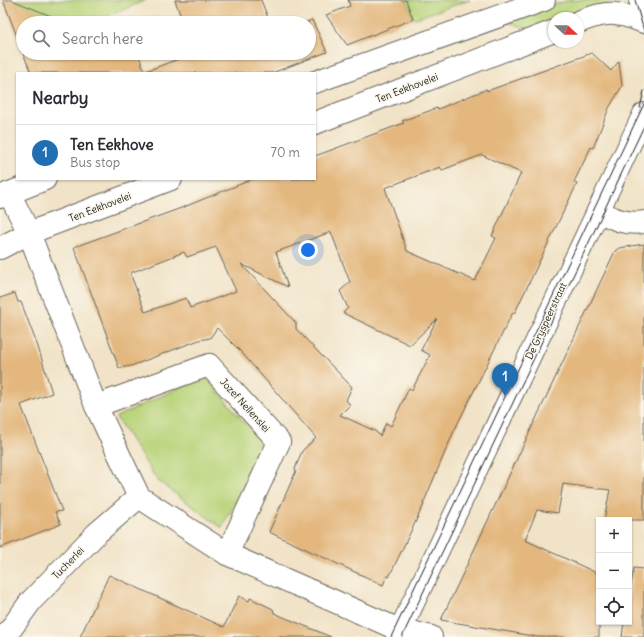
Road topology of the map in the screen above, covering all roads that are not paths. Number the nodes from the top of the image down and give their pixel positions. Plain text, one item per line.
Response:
1 (544, 0) edge
2 (640, 0) edge
3 (644, 11) edge
4 (584, 20) edge
5 (486, 21) junction
6 (644, 22) edge
7 (548, 33) edge
8 (498, 52) junction
9 (316, 82) edge
10 (644, 114) edge
11 (316, 123) edge
12 (42, 180) edge
13 (168, 180) edge
14 (4, 195) edge
15 (598, 211) junction
16 (644, 222) edge
17 (29, 233) junction
18 (0, 248) edge
19 (96, 406) junction
20 (139, 497) junction
21 (227, 554) junction
22 (398, 634) edge
23 (5, 637) edge
24 (431, 637) edge

1 - 5 street
2 - 3 street
4 - 6 street
5 - 8 street
5 - 9 street
7 - 8 street, Ten Eekhovelei
8 - 11 street, Ten Eekhovelei
10 - 15 street, De Gryspeerstraat
12 - 14 street
13 - 17 street, Ten Eekhovelei
14 - 17 street
15 - 16 street
15 - 22 street, De Gryspeerstraat
17 - 18 street, Ten Eekhovelei
17 - 19 street
19 - 20 street
19 - 21 street, Jozef Nellenslei
20 - 21 street
20 - 23 street, Tucherlei
21 - 22 street
22 - 24 street

